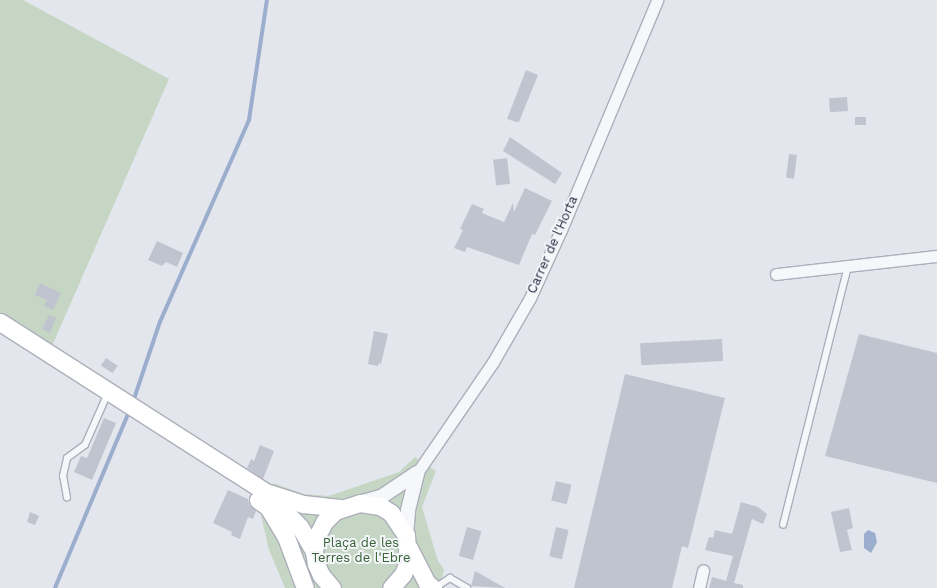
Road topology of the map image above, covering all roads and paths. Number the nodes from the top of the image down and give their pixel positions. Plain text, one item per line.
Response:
1 (657, 0) edge
2 (937, 256) edge
3 (848, 268) junction
4 (776, 274) dead end
5 (0, 322) edge
6 (104, 385) junction
7 (193, 445) junction
8 (417, 473) junction
9 (267, 493) junction
10 (67, 498) dead end
11 (360, 503) junction
12 (340, 508) junction
13 (783, 525) dead end
14 (408, 541) junction
15 (314, 551) junction
16 (703, 570) dead end
17 (330, 587) edge
18 (305, 588) edge
19 (391, 588) edge
20 (434, 588) edge
21 (467, 588) edge
22 (699, 588) edge

1 - 8 street, Carrer de l'Horta
2 - 3 street
3 - 4 street
3 - 13 lane
5 - 6 main road
6 - 7 main road
6 - 10 lane
7 - 9 main road
7 - 18 main road
8 - 11 street
8 - 14 street
9 - 12 main road
9 - 15 main road
11 - 12 main road
11 - 14 main road
12 - 15 main road
14 - 19 main road
14 - 20 main road
15 - 17 main road
16 - 22 street
20 - 21 lane

